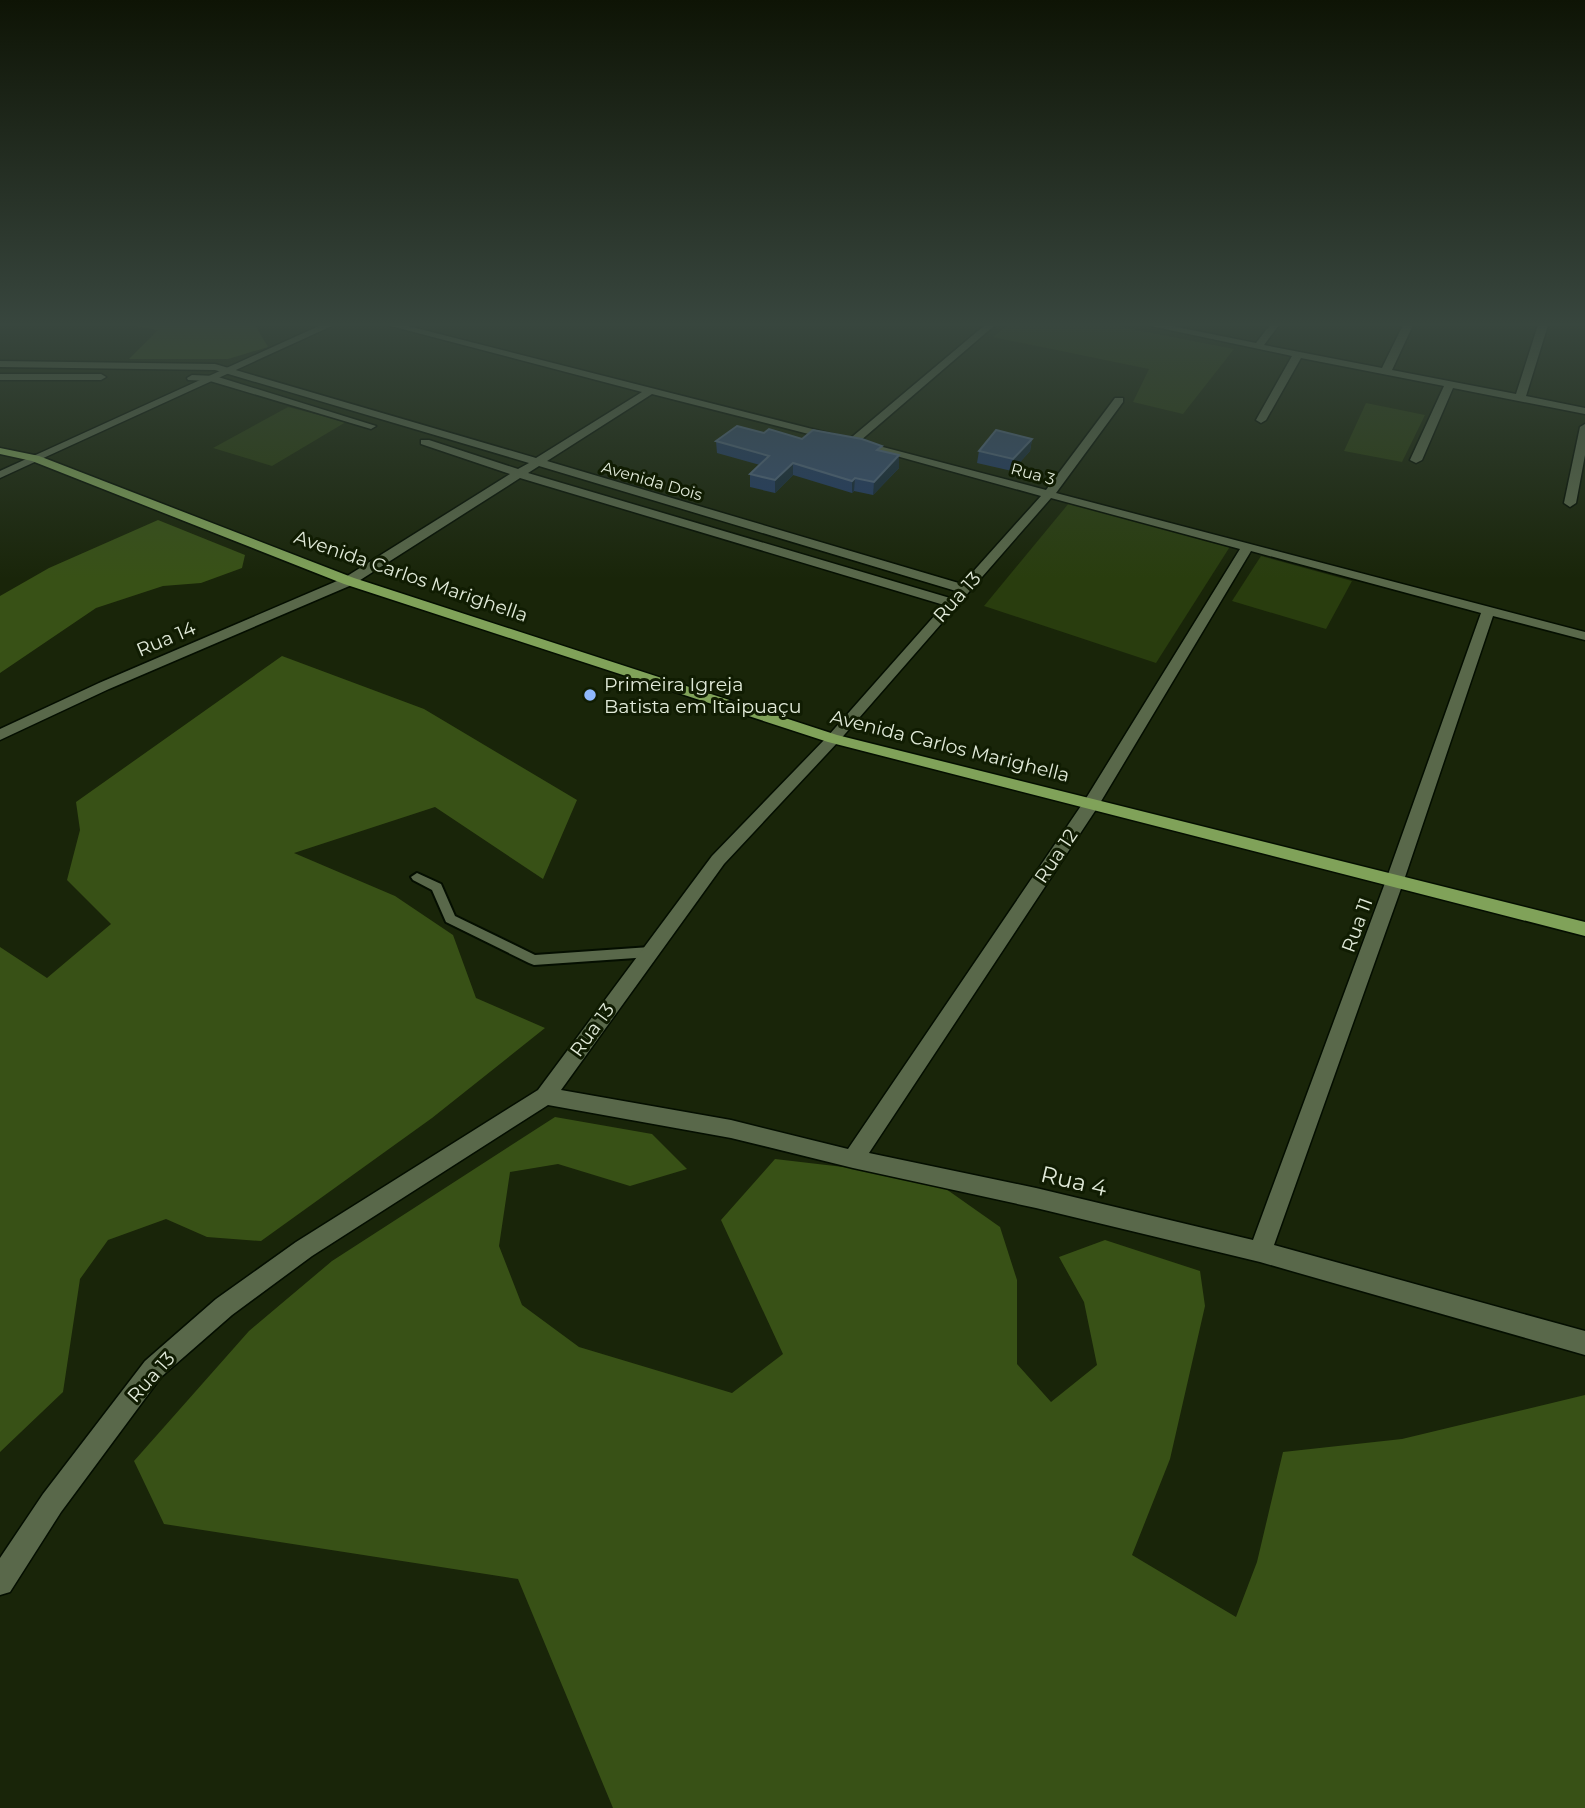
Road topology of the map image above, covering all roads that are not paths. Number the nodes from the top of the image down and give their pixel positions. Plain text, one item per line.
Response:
1 (142, 409) edge
2 (316, 409) edge
3 (359, 409) edge
4 (622, 409) edge
5 (723, 409) edge
6 (891, 409) edge
7 (1112, 409) edge
8 (1267, 409) edge
9 (1439, 409) edge
10 (1261, 420) dead end
11 (1585, 427) edge
12 (852, 442) junction
13 (0, 452) edge
14 (35, 458) junction
15 (1416, 460) dead end
16 (537, 464) junction
17 (520, 474) junction
18 (0, 475) edge
19 (1049, 494) junction
20 (1570, 503) dead end
21 (1248, 546) junction
22 (349, 581) junction
23 (964, 589) junction
24 (951, 603) junction
25 (1488, 611) junction
26 (1585, 636) edge
27 (0, 735) edge
28 (833, 739) junction
29 (1091, 804) junction
30 (418, 877) dead end
31 (1394, 883) junction
32 (1585, 929) edge
33 (650, 952) junction
34 (545, 1096) junction
35 (853, 1159) junction
36 (1260, 1252) junction
37 (1585, 1343) edge
38 (0, 1582) edge

1 - 14 street
2 - 17 street, Avenida Dois
3 - 16 street, Avenida Dois
4 - 16 street, Rua 14
5 - 12 street, Rua 3
6 - 12 street
7 - 19 street, Rua 13
8 - 10 street
9 - 15 street
11 - 20 street
12 - 19 street, Rua 3
13 - 14 main road, Avenida Carlos Marighella
14 - 18 street
14 - 22 main road, Avenida Carlos Marighella
16 - 17 street, Rua 14
16 - 23 street, Avenida Dois
17 - 22 street, Rua 14
17 - 24 street, Avenida Dois
19 - 21 street, Rua 3
19 - 23 street, Rua 13
21 - 25 street, Rua 3
21 - 29 street, Rua 12
22 - 27 street, Rua 14
22 - 28 main road, Avenida Carlos Marighella
23 - 24 street, Rua 13
24 - 28 street, Rua 13
25 - 26 street, Rua 3
25 - 31 street, Rua 11
28 - 29 main road, Avenida Carlos Marighella
28 - 33 street, Rua 13
29 - 31 main road, Avenida Carlos Marighella
29 - 35 street, Rua 12
30 - 33 lane
31 - 32 main road, Avenida Carlos Marighella
31 - 36 street, Rua 11
33 - 34 street, Rua 13
34 - 35 street, Rua 4
34 - 38 street, Rua 13
35 - 36 street, Rua 4
36 - 37 street, Rua 4

